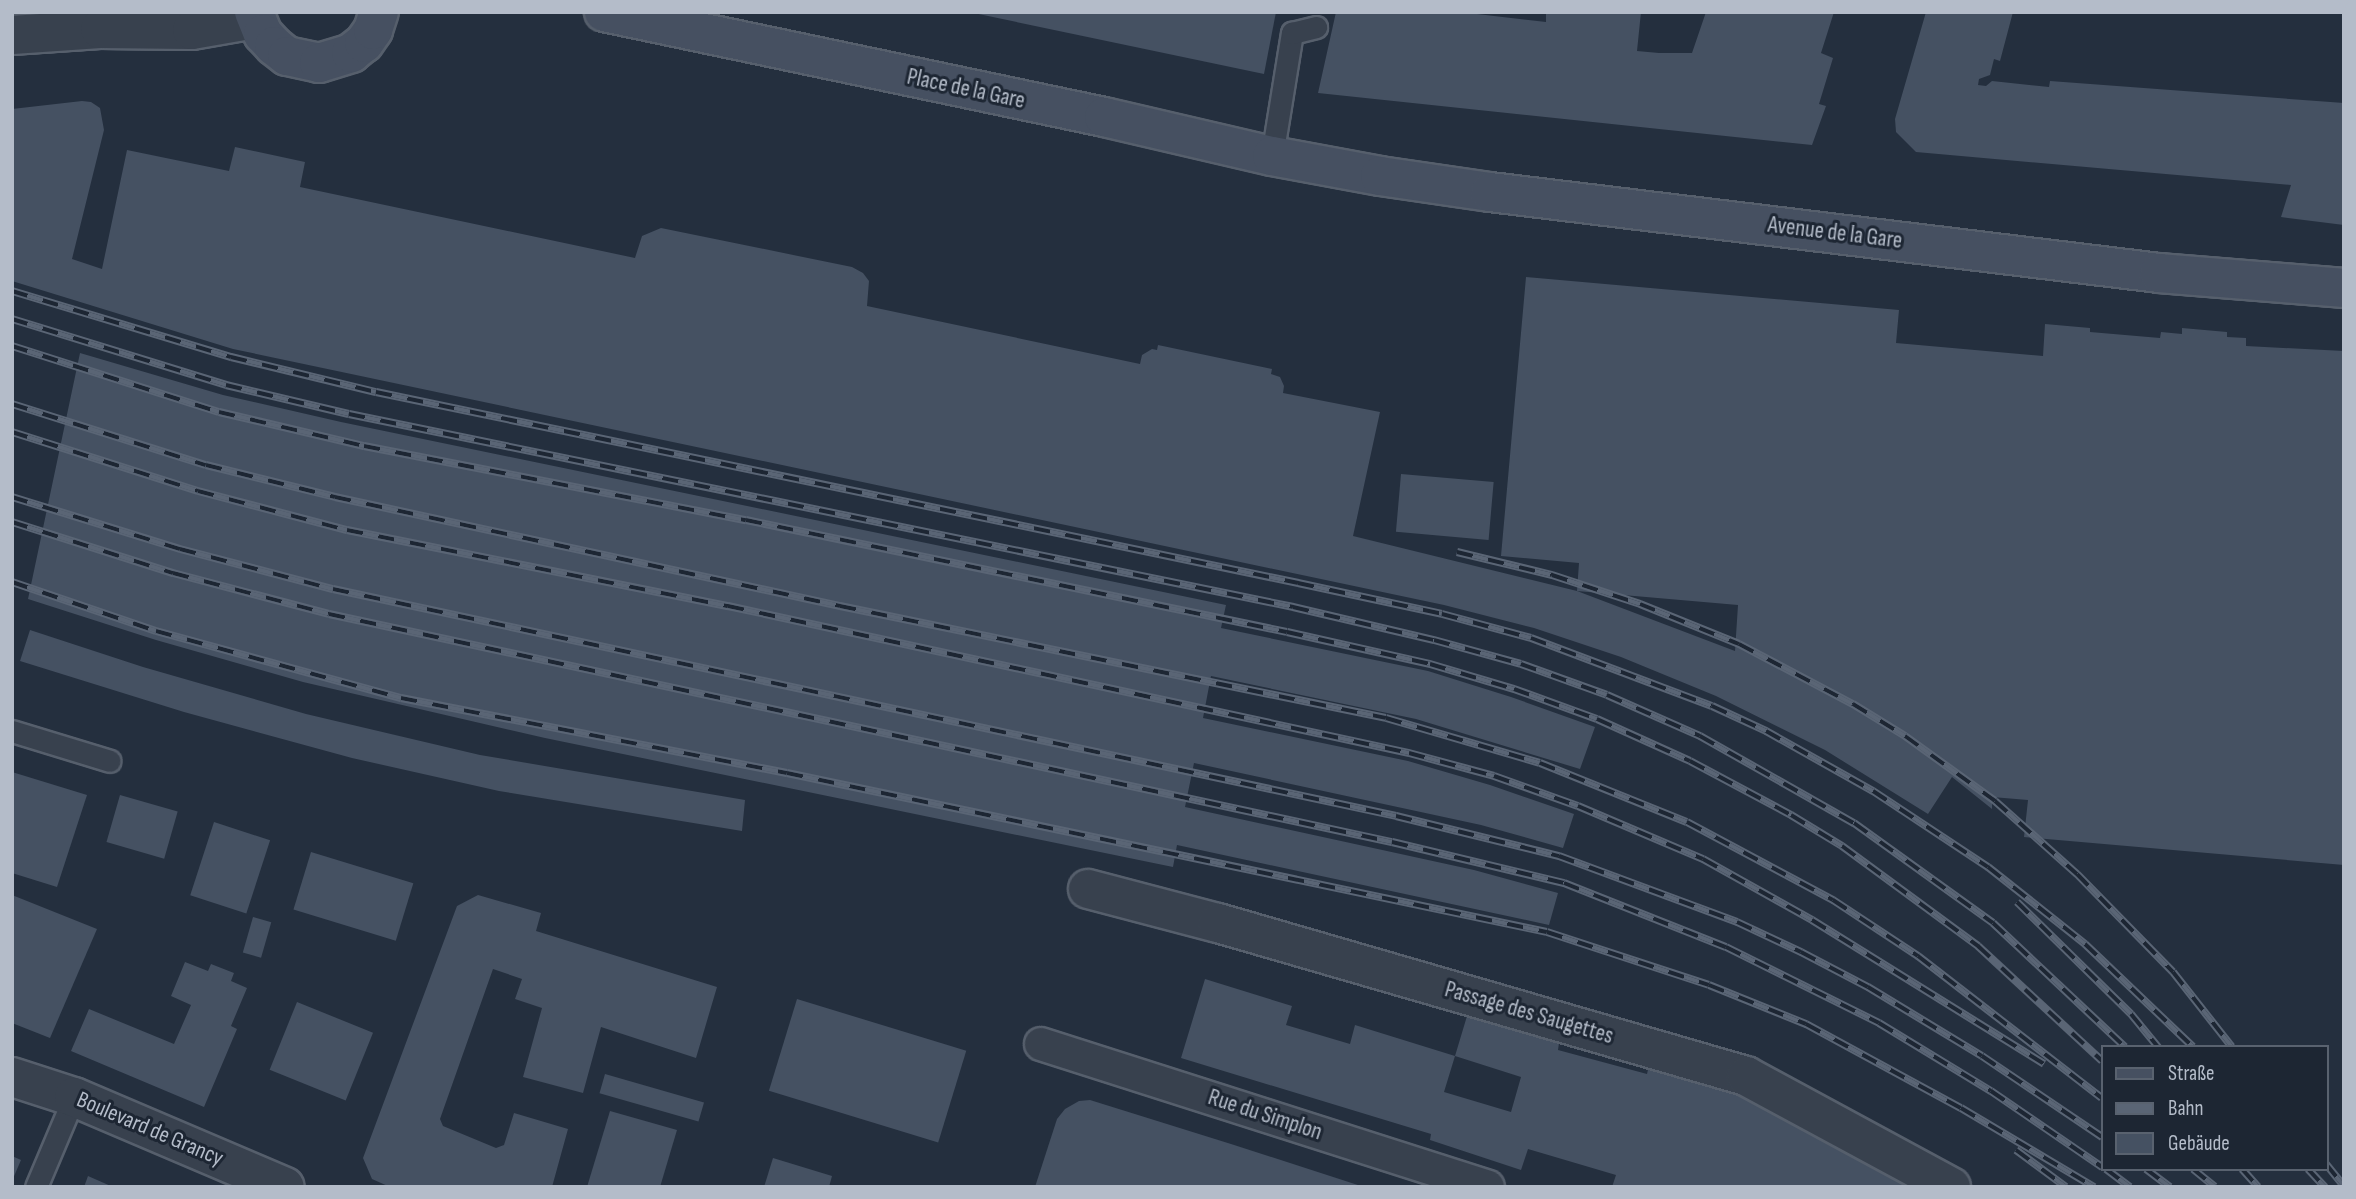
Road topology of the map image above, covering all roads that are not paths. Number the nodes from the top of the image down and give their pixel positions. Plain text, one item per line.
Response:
1 (379, 12) edge
2 (604, 12) edge
3 (255, 16) edge
4 (146, 20) edge
5 (704, 23) edge
6 (1316, 27) dead end
7 (12, 35) edge
8 (1272, 156) junction
9 (1328, 165) joint
10 (2344, 288) edge
11 (12, 732) edge
12 (110, 761) dead end
13 (1088, 889) dead end
14 (1041, 1044) dead end
15 (12, 1077) edge
16 (74, 1097) junction
17 (36, 1187) edge
18 (285, 1187) edge
19 (1488, 1187) edge
20 (1951, 1187) edge

1 - 3 main road
2 - 5 main road, Place de la Gare
3 - 4 street
4 - 7 street
5 - 8 main road, Place de la Gare
6 - 8 lane
8 - 9 main road, Place de la Gare
9 - 10 main road, Avenue de la Gare
11 - 12 lane
13 - 20 street, Passage des Saugettes
14 - 19 street, Rue du Simplon
15 - 16 street, Boulevard de Grancy
16 - 17 lane
16 - 18 street, Boulevard de Grancy

